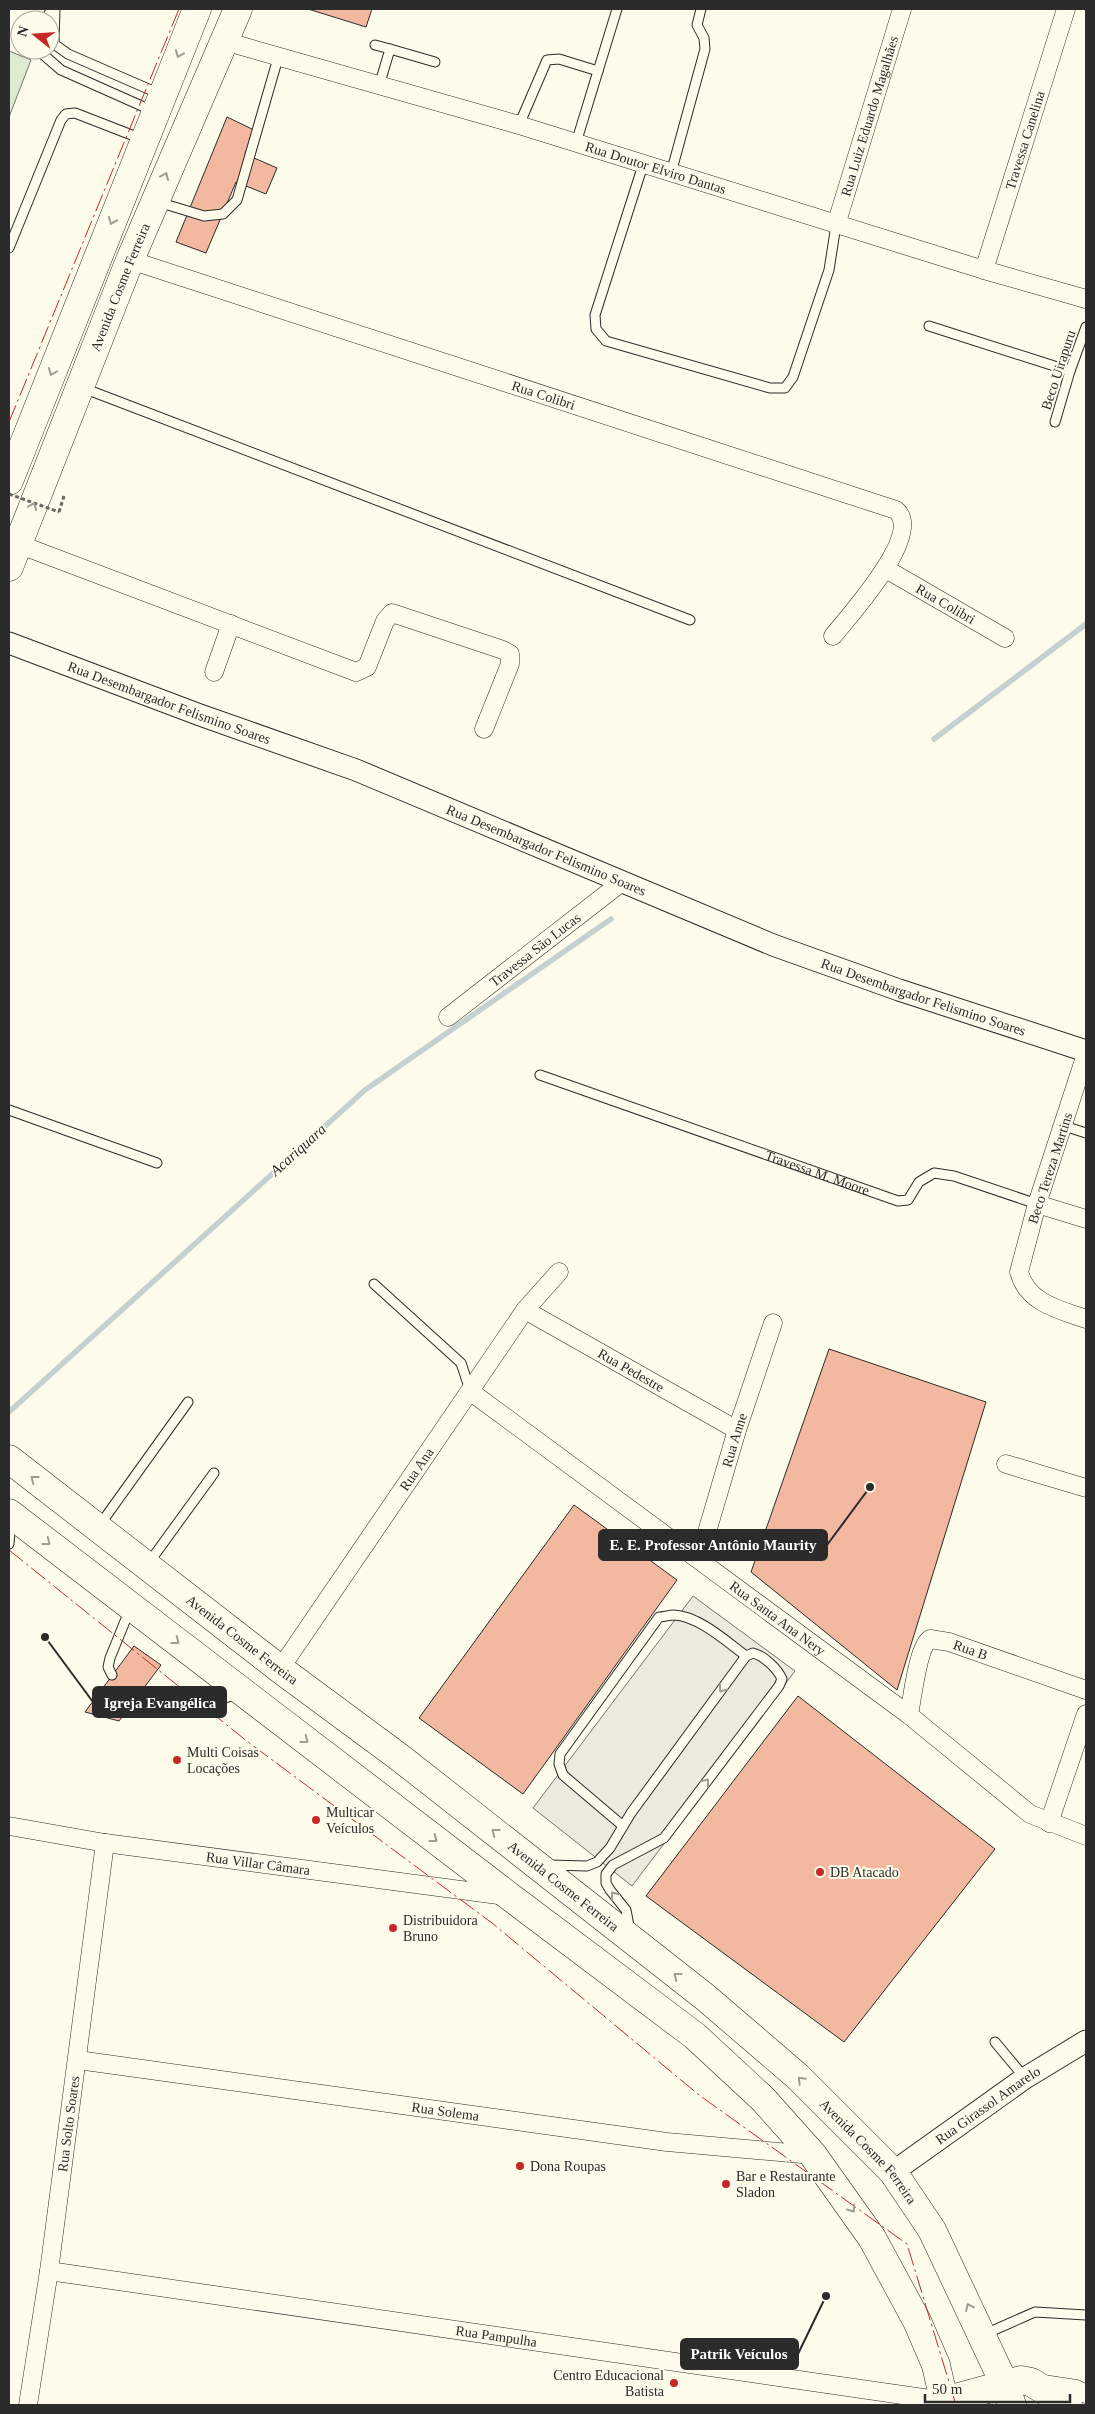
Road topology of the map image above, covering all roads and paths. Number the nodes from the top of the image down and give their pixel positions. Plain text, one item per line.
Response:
1 (54, 9) edge
2 (197, 9) edge
3 (238, 9) edge
4 (617, 9) edge
5 (701, 9) edge
6 (902, 9) edge
7 (1066, 9) edge
8 (224, 41) junction
9 (376, 45) dead end
10 (390, 49) junction
11 (278, 58) junction
12 (50, 60) edge
13 (435, 62) dead end
14 (598, 71) junction
15 (379, 86) junction
16 (159, 104) junction
17 (519, 125) junction
18 (145, 140) junction
19 (576, 143) junction
20 (642, 165) junction
21 (671, 173) junction
22 (155, 201) junction
23 (836, 225) junction
24 (9, 248) edge
25 (130, 260) junction
26 (984, 270) junction
27 (1086, 299) edge
28 (929, 326) dead end
29 (1086, 327) edge
30 (1070, 371) junction
31 (81, 387) junction
32 (1056, 422) dead end
33 (9, 481) edge
34 (9, 494) edge
35 (59, 512) dead end
36 (13, 556) edge
37 (886, 569) junction
38 (690, 620) dead end
39 (231, 624) junction
40 (833, 636) dead end
41 (1005, 638) dead end
42 (9, 643) edge
43 (214, 672) dead end
44 (484, 729) dead end
45 (622, 882) junction
46 (448, 1017) dead end
47 (1086, 1050) edge
48 (1086, 1054) edge
49 (540, 1075) dead end
50 (9, 1110) edge
51 (1064, 1126) junction
52 (1086, 1133) edge
53 (157, 1163) dead end
54 (1037, 1204) junction
55 (1086, 1219) edge
56 (558, 1272) dead end
57 (374, 1284) dead end
58 (525, 1310) junction
59 (1086, 1319) edge
60 (773, 1323) dead end
61 (471, 1392) junction
62 (188, 1402) dead end
63 (737, 1430) junction
64 (9, 1459) edge
65 (1006, 1464) dead end
66 (214, 1473) dead end
67 (1086, 1488) edge
68 (10, 1514) edge
69 (98, 1528) junction
70 (9, 1544) edge
71 (700, 1559) junction
72 (146, 1566) junction
73 (131, 1606) junction
74 (746, 1656) junction
75 (280, 1669) junction
76 (112, 1675) dead end
77 (1086, 1690) edge
78 (244, 1693) junction
79 (138, 1695) dead end
80 (1086, 1714) edge
81 (909, 1715) junction
82 (1049, 1823) junction
83 (9, 1826) edge
84 (623, 1826) junction
85 (1086, 1836) edge
86 (106, 1843) junction
87 (537, 1865) junction
88 (509, 1896) junction
89 (631, 1939) junction
90 (1086, 2041) edge
91 (995, 2042) dead end
92 (78, 2060) junction
93 (1025, 2078) junction
94 (813, 2155) junction
95 (893, 2172) junction
96 (49, 2270) junction
97 (1086, 2315) edge
98 (982, 2335) junction
99 (936, 2364) junction
100 (1016, 2390) edge
101 (1086, 2394) edge
102 (975, 2400) edge
103 (944, 2403) edge
104 (28, 2405) edge
105 (1068, 2405) edge

1 - 16 lane
2 -> 16 main road
3 - 8 main road, Avenida Cosme Ferreira
4 - 14 lane
5 - 21 lane
6 - 23 street, Rua Luiz Eduardo Magalhães
7 - 26 street, Travessa Canelina
8 - 11 street, Rua Doutor Elviro Dantas
22 -> 8 main road, Avenida Cosme Ferreira
9 - 10 lane
10 - 13 lane
10 - 15 lane
11 - 15 street, Rua Doutor Elviro Dantas
11 - 22 lane
12 - 16 lane
14 - 17 lane
14 - 19 lane
15 - 17 street, Rua Doutor Elviro Dantas
16 - 18 main road
17 - 19 street, Rua Doutor Elviro Dantas
18 - 24 lane
18 -> 33 main road
19 - 20 street, Rua Doutor Elviro Dantas
20 - 21 street, Rua Doutor Elviro Dantas
20 - 23 lane
21 - 23 street, Rua Doutor Elviro Dantas
22 - 25 main road, Avenida Cosme Ferreira
23 - 26 street, Rua Doutor Elviro Dantas
25 - 31 main road, Avenida Cosme Ferreira
25 - 37 street, Rua Colibri
26 - 27 street, Rua Doutor Elviro Dantas
28 - 30 lane
29 - 30 lane, Beco Uirapuru
30 - 32 lane, Beco Uirapuru
36 -> 31 main road, Avenida Cosme Ferreira
31 - 38 lane
34 - 35 path, bridge
36 - 39 street
37 - 40 street, Rua Colibri
37 - 41 street, Rua Colibri
39 - 43 street
39 - 44 street
42 - 45 street, Rua Desembargador Felismino Soares
45 - 46 street, Travessa São Lucas
45 - 47 street, Rua Desembargador Felismino Soares
48 - 51 street, Beco Tereza Martins
49 - 54 lane, Travessa M. Moore
50 - 53 lane
51 - 52 lane
51 - 54 street, Beco Tereza Martins
54 - 55 street, Travessa M. Moore
54 - 59 street, Beco Tereza Martins
56 - 58 street, Rua Ana
57 - 61 lane
58 - 61 street, Rua Ana
58 - 63 street, Rua Pedestre
60 - 63 street, Rua Anne
61 - 71 street, Rua Santa Ana Nery
61 - 75 street, Rua Ana
62 - 69 lane
63 - 71 street, Rua Anne
69 -> 64 main road, Avenida Cosme Ferreira
65 - 67 street
66 - 72 lane
68 - 70 lane
68 -> 73 main road
69 - 72 main road, Avenida Cosme Ferreira
71 - 81 street, Rua Santa Ana Nery
72 - 75 main road, Avenida Cosme Ferreira
73 - 76 lane
73 -> 78 main road
74 -> 84 lane
74 - 84 lane
89 -> 74 lane
87 -> 75 main road, Avenida Cosme Ferreira
77 - 81 street, Rua B
78 - 79 lane
78 -> 88 main road
80 - 82 street
81 - 82 street, Rua Santa Ana Nery
82 - 85 street, Rua Santa Ana Nery
83 - 86 street, Rua Villar Câmara
84 - 87 lane
86 - 88 street, Rua Villar Câmara
86 - 92 street, Rua Solto Soares
87 - 89 main road, Avenida Cosme Ferreira
88 - 94 main road
95 -> 89 main road, Avenida Cosme Ferreira
90 - 93 street, Rua Girassol Amarelo
91 - 93 lane
92 - 94 street, Rua Solema
92 - 96 street, Rua Solto Soares
93 - 95 street, Rua Girassol Amarelo
94 -> 99 main road
98 -> 95 main road, Avenida Cosme Ferreira
96 - 103 street, Rua Pampulha
96 - 104 street, Rua Solto Soares
97 - 98 lane
98 - 100 main road, Avenida Cosme Ferreira
99 - 102 main road
99 - 103 main road
100 - 101 street
100 - 102 main road
100 - 105 main road
102 - 103 main road

